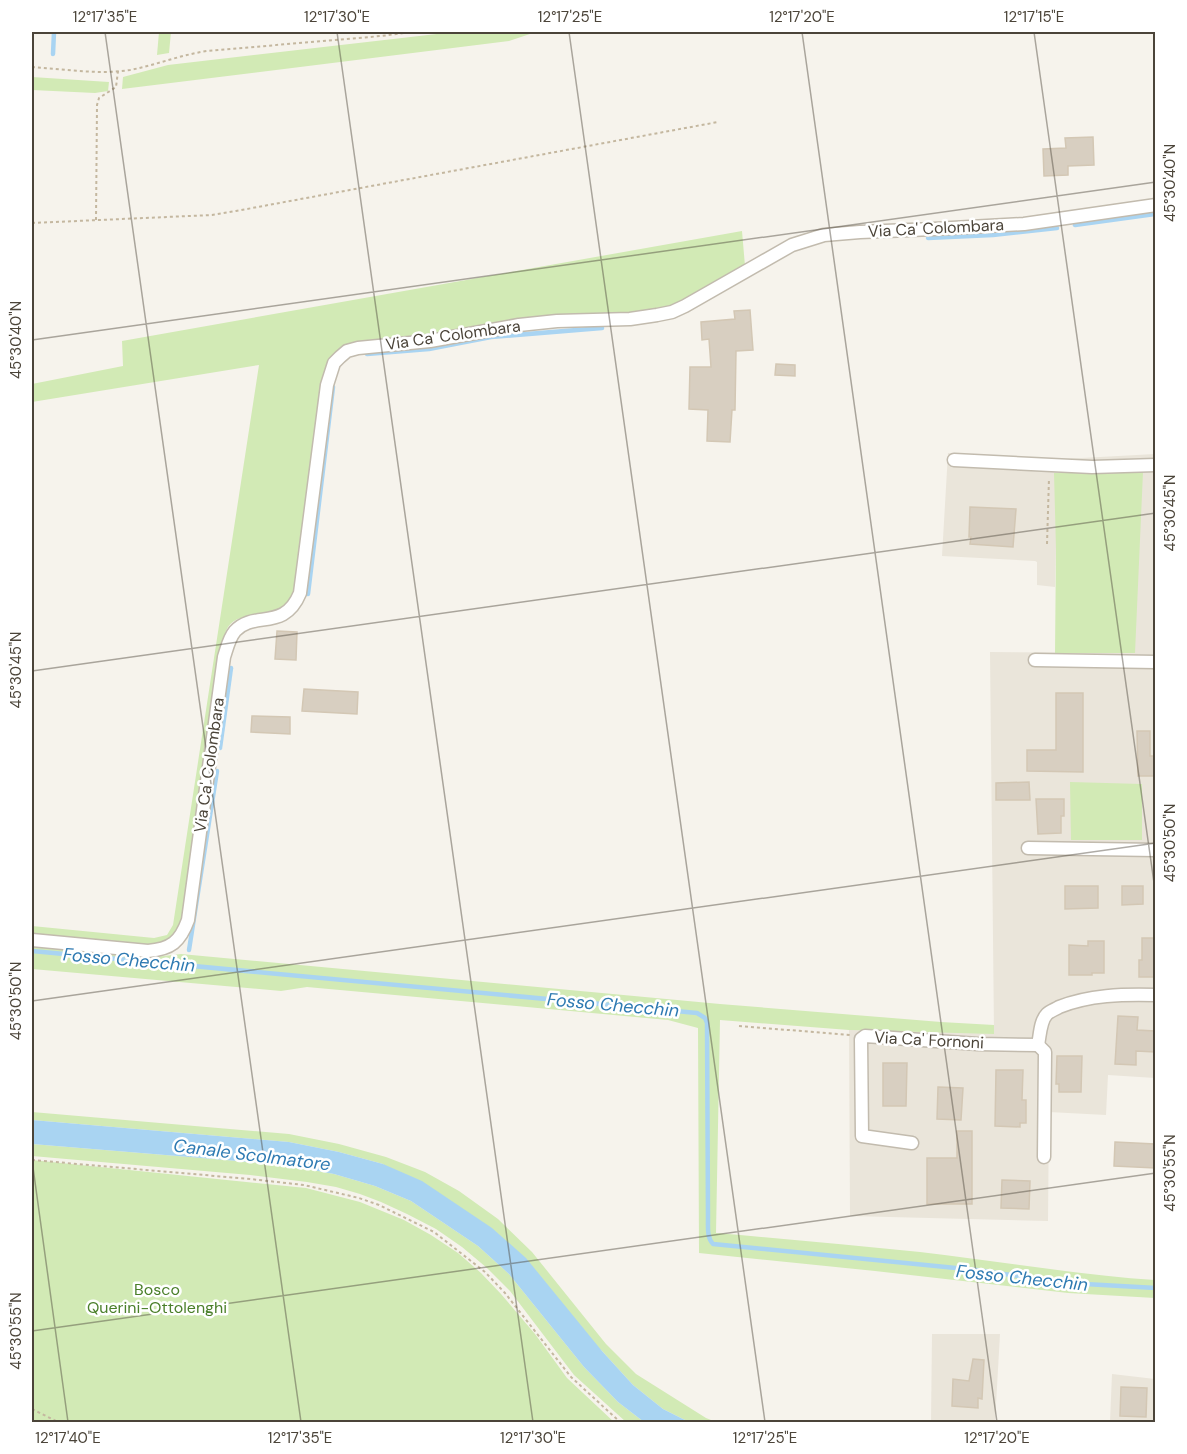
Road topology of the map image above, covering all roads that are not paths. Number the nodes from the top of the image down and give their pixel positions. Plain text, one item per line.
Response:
1 (1155, 205) edge
2 (954, 460) dead end
3 (1155, 465) edge
4 (1035, 660) dead end
5 (1155, 662) edge
6 (1028, 848) dead end
7 (1155, 850) edge
8 (32, 940) edge
9 (1155, 995) edge
10 (1038, 1045) junction
11 (912, 1143) dead end
12 (1044, 1156) dead end

1 - 8 street, Via Ca' Colombara
2 - 3 street
4 - 5 street
6 - 7 street
9 - 10 street
10 - 11 street, Via Ca' Fornoni
10 - 12 street

